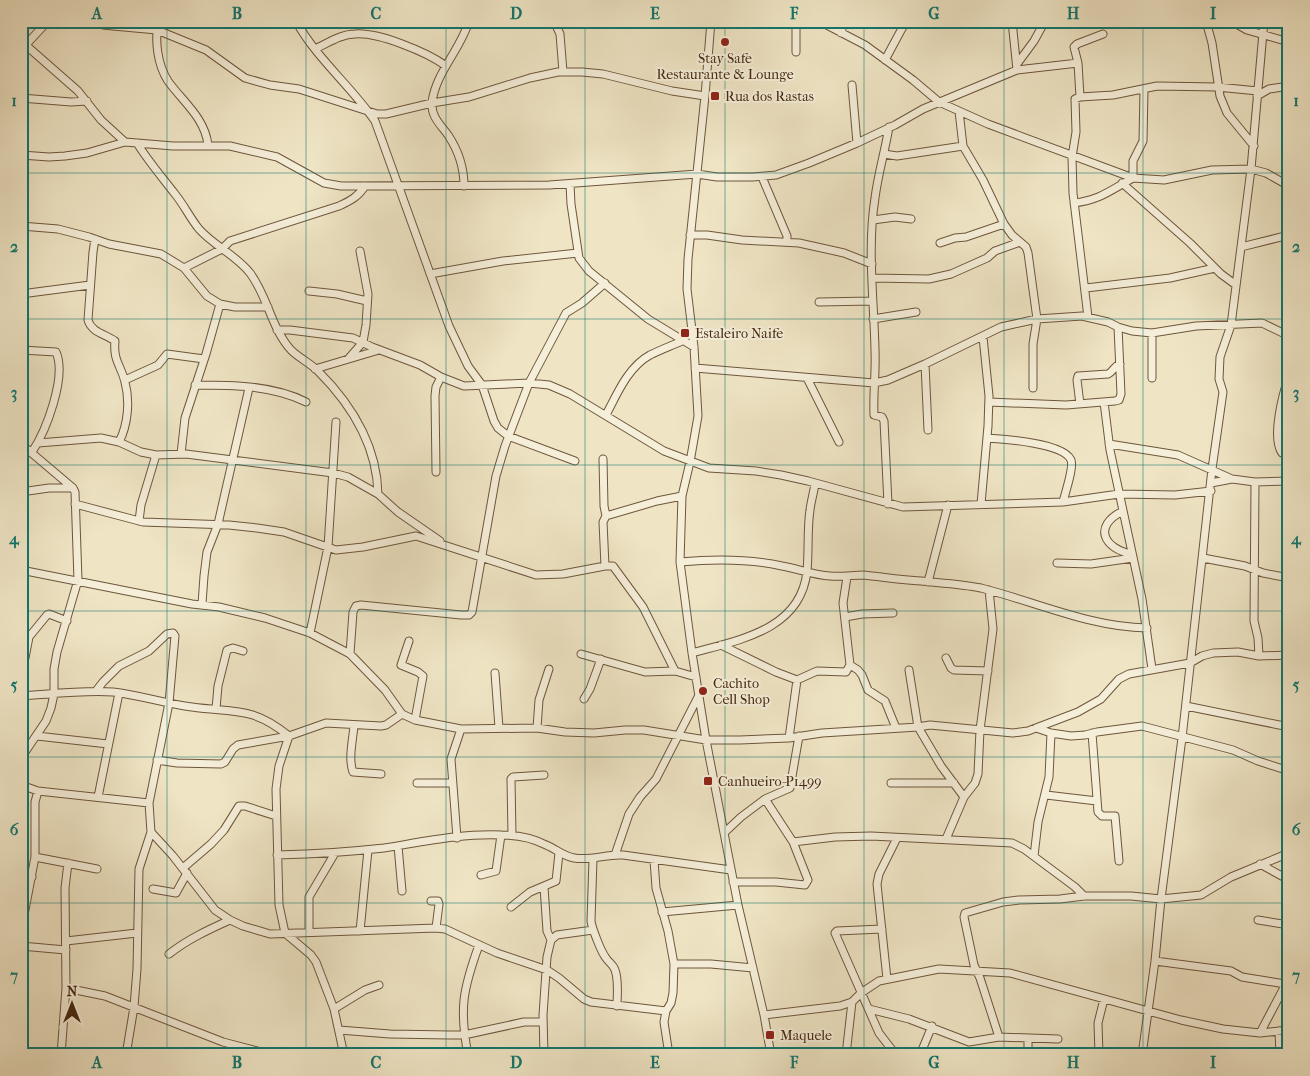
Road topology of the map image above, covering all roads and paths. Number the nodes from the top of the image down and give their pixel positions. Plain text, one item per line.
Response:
1 (48, 21) edge
2 (94, 21) edge
3 (158, 21) edge
4 (296, 21) edge
5 (469, 21) edge
6 (554, 21) edge
7 (711, 21) edge
8 (796, 21) edge
9 (819, 21) edge
10 (844, 21) edge
11 (906, 21) edge
12 (1012, 21) edge
13 (1045, 21) edge
14 (1206, 21) edge
15 (1231, 21) edge
16 (1264, 21) edge
17 (157, 30) junction
18 (841, 33) junction
19 (1103, 34) dead end
20 (1262, 34) junction
21 (1289, 42) edge
22 (23, 45) edge
23 (315, 49) junction
24 (796, 52) dead end
25 (885, 60) junction
26 (1078, 64) junction
27 (446, 66) junction
28 (1017, 67) junction
29 (563, 72) junction
30 (852, 85) dead end
31 (1289, 86) edge
32 (1217, 87) junction
33 (1144, 88) junction
34 (1270, 89) junction
35 (1258, 90) junction
36 (706, 96) junction
37 (1080, 97) junction
38 (21, 98) edge
39 (87, 101) junction
40 (939, 102) junction
41 (432, 103) junction
42 (368, 111) junction
43 (959, 111) junction
44 (889, 127) junction
45 (125, 142) junction
46 (137, 142) junction
47 (857, 142) junction
48 (208, 145) junction
49 (963, 146) junction
50 (1254, 146) junction
51 (884, 154) junction
52 (1072, 154) junction
53 (21, 155) edge
54 (1251, 169) junction
55 (697, 174) junction
56 (762, 177) junction
57 (1133, 178) junction
58 (570, 184) junction
59 (1122, 184) junction
60 (398, 185) junction
61 (365, 186) junction
62 (464, 186) junction
63 (1289, 186) edge
64 (1074, 203) junction
65 (911, 218) dead end
66 (872, 220) junction
67 (1004, 224) junction
68 (21, 226) edge
69 (690, 235) junction
70 (1289, 235) edge
71 (95, 239) junction
72 (787, 242) junction
73 (1020, 242) junction
74 (940, 243) dead end
75 (1241, 247) junction
76 (222, 249) junction
77 (360, 251) dead end
78 (578, 253) junction
79 (872, 264) junction
80 (184, 268) junction
81 (1215, 268) junction
82 (430, 274) junction
83 (872, 278) junction
84 (605, 283) junction
85 (90, 285) junction
86 (1236, 285) junction
87 (1086, 288) junction
88 (309, 291) dead end
89 (21, 294) edge
90 (367, 300) junction
91 (872, 301) junction
92 (819, 302) dead end
93 (220, 304) junction
94 (268, 307) junction
95 (916, 312) dead end
96 (1088, 317) junction
97 (873, 319) junction
98 (1037, 319) junction
99 (1231, 325) junction
100 (1118, 327) junction
101 (277, 330) junction
102 (1152, 333) junction
103 (983, 336) junction
104 (1289, 336) edge
105 (682, 341) junction
106 (362, 342) junction
107 (694, 348) junction
108 (21, 350) edge
109 (379, 350) junction
110 (349, 358) junction
111 (204, 359) junction
112 (925, 364) junction
113 (1120, 364) junction
114 (695, 368) junction
115 (314, 369) junction
116 (1289, 376) edge
117 (441, 377) junction
118 (807, 378) junction
119 (1152, 378) dead end
120 (125, 380) junction
121 (529, 383) junction
122 (874, 383) junction
123 (195, 385) junction
124 (482, 385) junction
125 (249, 388) junction
126 (1033, 388) dead end
127 (306, 402) dead end
128 (988, 402) junction
129 (1104, 402) junction
130 (1080, 404) junction
131 (606, 415) junction
132 (336, 422) dead end
133 (928, 430) dead end
134 (508, 436) junction
135 (987, 438) junction
136 (119, 442) junction
137 (839, 442) dead end
138 (38, 443) junction
139 (21, 444) edge
140 (1109, 444) junction
141 (32, 452) junction
142 (181, 454) junction
143 (156, 455) junction
144 (1289, 455) edge
145 (233, 459) junction
146 (604, 459) dead end
147 (575, 461) dead end
148 (690, 462) junction
149 (1212, 468) junction
150 (436, 472) dead end
151 (333, 473) junction
152 (1232, 478) junction
153 (1289, 481) edge
154 (1254, 482) junction
155 (815, 483) junction
156 (1211, 483) junction
157 (73, 488) junction
158 (1211, 491) junction
159 (21, 492) edge
160 (378, 494) junction
161 (1118, 494) junction
162 (682, 496) junction
163 (1063, 502) junction
164 (76, 504) junction
165 (888, 504) junction
166 (981, 504) junction
167 (948, 505) junction
168 (1123, 510) junction
169 (606, 516) junction
170 (140, 521) junction
171 (218, 524) junction
172 (444, 544) junction
173 (328, 547) junction
174 (1133, 556) junction
175 (481, 557) junction
176 (1203, 558) junction
177 (680, 562) junction
178 (1057, 563) dead end
179 (605, 566) junction
180 (1254, 569) junction
181 (21, 570) edge
182 (807, 572) junction
183 (847, 577) junction
184 (1289, 578) edge
185 (78, 580) junction
186 (928, 582) junction
187 (989, 590) junction
188 (202, 604) junction
189 (893, 613) dead end
190 (845, 617) junction
191 (67, 621) junction
192 (1147, 628) junction
193 (310, 633) junction
194 (409, 641) dead end
195 (721, 645) junction
196 (243, 650) dead end
197 (692, 653) junction
198 (350, 654) junction
199 (581, 654) dead end
200 (1289, 655) edge
201 (1258, 656) junction
202 (25, 658) dead end
203 (946, 658) dead end
204 (601, 659) junction
205 (1190, 663) junction
206 (850, 666) junction
207 (549, 668) dead end
208 (1152, 669) junction
209 (909, 670) dead end
210 (675, 671) junction
211 (988, 671) junction
212 (494, 673) dead end
213 (696, 677) junction
214 (797, 680) junction
215 (96, 691) junction
216 (119, 693) junction
217 (54, 694) junction
218 (21, 696) edge
219 (699, 696) junction
220 (584, 699) dead end
221 (169, 703) junction
222 (1186, 706) junction
223 (216, 709) junction
224 (402, 714) junction
225 (415, 720) junction
226 (354, 725) junction
227 (918, 727) junction
228 (1289, 727) edge
229 (500, 728) junction
230 (537, 728) junction
231 (896, 728) junction
232 (1036, 728) junction
233 (461, 729) junction
234 (980, 730) junction
235 (1051, 733) junction
236 (1092, 733) junction
237 (37, 736) junction
238 (289, 736) junction
239 (679, 736) junction
240 (799, 736) junction
241 (789, 738) junction
242 (1182, 738) junction
243 (706, 740) junction
244 (108, 744) junction
245 (21, 758) edge
246 (157, 760) junction
247 (1289, 771) edge
248 (381, 774) dead end
249 (544, 775) dead end
250 (417, 783) dead end
251 (452, 783) junction
252 (891, 783) dead end
253 (954, 783) junction
254 (21, 785) edge
255 (38, 791) junction
256 (1046, 795) junction
257 (98, 796) junction
258 (964, 797) junction
259 (765, 799) junction
260 (1097, 801) junction
261 (149, 802) junction
262 (276, 816) junction
263 (151, 832) junction
264 (724, 833) junction
265 (501, 835) junction
266 (512, 836) junction
267 (457, 838) junction
268 (897, 838) junction
269 (946, 839) junction
270 (793, 842) junction
271 (398, 846) junction
272 (368, 850) junction
273 (335, 853) junction
274 (560, 853) junction
275 (1289, 854) edge
276 (277, 855) junction
277 (615, 855) junction
278 (1034, 856) junction
279 (35, 857) junction
280 (593, 859) junction
281 (654, 860) junction
282 (1119, 861) dead end
283 (68, 863) junction
284 (1260, 864) junction
285 (97, 869) dead end
286 (731, 870) junction
287 (185, 871) junction
288 (481, 875) dead end
289 (21, 878) edge
290 (32, 878) junction
291 (1289, 880) edge
292 (733, 882) junction
293 (544, 886) junction
294 (153, 889) dead end
295 (402, 891) dead end
296 (1084, 896) junction
297 (1161, 899) junction
298 (431, 901) dead end
299 (738, 905) junction
300 (511, 907) dead end
301 (662, 912) junction
302 (230, 920) junction
303 (1258, 920) dead end
304 (1289, 925) edge
305 (436, 928) junction
306 (882, 929) junction
307 (593, 930) junction
308 (21, 931) edge
309 (360, 931) junction
310 (310, 932) junction
311 (137, 933) junction
312 (285, 933) junction
313 (66, 940) junction
314 (550, 940) junction
315 (21, 946) edge
316 (479, 946) junction
317 (66, 950) junction
318 (169, 954) dead end
319 (1155, 961) junction
320 (674, 964) junction
321 (752, 968) junction
322 (547, 970) junction
323 (977, 972) junction
324 (887, 979) junction
325 (1287, 981) edge
326 (379, 985) dead end
327 (66, 988) junction
328 (861, 993) junction
329 (1104, 999) junction
330 (852, 1002) junction
331 (617, 1006) junction
332 (134, 1007) junction
333 (334, 1009) junction
334 (869, 1009) junction
335 (1147, 1010) junction
336 (666, 1011) junction
337 (764, 1015) junction
338 (542, 1022) junction
339 (932, 1026) junction
340 (339, 1030) junction
341 (1289, 1030) edge
342 (1279, 1031) junction
343 (1260, 1033) junction
344 (464, 1035) junction
345 (999, 1037) junction
346 (1028, 1038) junction
347 (1058, 1039) dead end
348 (771, 1054) edge
349 (61, 1055) edge
350 (126, 1055) edge
351 (273, 1055) edge
352 (344, 1055) edge
353 (468, 1055) edge
354 (544, 1055) edge
355 (669, 1055) edge
356 (760, 1055) edge
357 (846, 1055) edge
358 (896, 1055) edge
359 (920, 1055) edge
360 (1028, 1055) edge
361 (1099, 1055) edge
362 (1142, 1055) edge
363 (1280, 1055) edge

1 - 22 street
2 - 17 street
3 - 17 street
4 - 23 street
5 - 27 street
6 - 29 street
7 - 36 street
8 - 24 street
9 - 18 street
10 - 18 street
11 - 25 street
12 - 28 street
13 - 28 street
14 - 32 street
15 - 20 street
16 - 20 street
17 - 42 street
17 - 48 street
18 - 25 street
19 - 26 street
20 - 21 street
20 - 35 street
22 - 39 street
23 - 27 street
23 - 42 street
25 - 40 street
26 - 28 street
26 - 37 street
27 - 41 street
28 - 40 street
29 - 36 street
29 - 41 street
30 - 47 street
31 - 34 street
32 - 33 street
32 - 35 street
32 - 50 street
33 - 37 street
33 - 57 street
34 - 35 street
34 - 35 street
35 - 50 street
36 - 55 street
37 - 52 street
38 - 39 street
39 - 45 street
40 - 43 street
40 - 44 street
41 - 42 street
41 - 62 street
42 - 60 street
43 - 49 street
43 - 52 street
44 - 47 street
44 - 51 street
45 - 46 street
45 - 53 street
46 - 48 street
46 - 76 street
47 - 56 street
48 - 61 street
49 - 51 street
49 - 67 street
50 - 54 street
51 - 66 street
52 - 57 street
52 - 64 street
54 - 57 street
54 - 63 street
54 - 75 street
55 - 56 street
55 - 58 street
55 - 69 street
56 - 72 street
57 - 59 street
58 - 62 street
58 - 78 street
59 - 64 street
59 - 81 street
60 - 61 street
60 - 62 street
60 - 82 street
61 - 76 street
64 - 87 street
65 - 66 street
66 - 79 street
67 - 73 street
67 - 74 street
68 - 71 street
69 - 72 street
69 - 107 street
70 - 75 street
71 - 80 street
71 - 85 street
72 - 79 street
73 - 83 street
73 - 98 street
75 - 86 street
76 - 80 street
76 - 94 street
77 - 90 street
78 - 82 street
78 - 84 street
79 - 83 street
80 - 93 street
81 - 86 street
81 - 87 street
82 - 124 street
83 - 91 street
84 - 105 street
84 - 121 street
85 - 89 street
85 - 120 street
86 - 99 street
87 - 96 street
88 - 90 street
90 - 106 street
91 - 92 street
91 - 97 street
93 - 94 street
93 - 111 street
94 - 101 street
95 - 97 street
96 - 98 street
96 - 100 street
97 - 122 street
98 - 103 street
98 - 126 street
99 - 102 street
99 - 104 street
99 - 149 street
100 - 102 street
100 - 113 street
101 - 106 street
101 - 115 street
102 - 119 street
103 - 112 street
103 - 128 street
105 - 107 street
105 - 131 street
106 - 109 street
106 - 110 street
107 - 114 street
108 - 138 street
109 - 110 street
109 - 117 street
110 - 115 street
111 - 120 street
111 - 123 street
112 - 122 street
112 - 133 street
113 - 129 street
113 - 130 street
114 - 118 street
114 - 148 street
115 - 160 street
116 - 144 street
117 - 124 street
117 - 150 street
118 - 122 street
118 - 137 street
120 - 136 street
121 - 124 street
121 - 131 street
121 - 134 street
122 - 165 street
123 - 125 street
123 - 142 street
124 - 134 street
125 - 127 street
125 - 145 street
128 - 130 street
128 - 135 street
129 - 130 street
129 - 140 street
131 - 148 street
132 - 151 street
134 - 147 street
134 - 175 street
135 - 163 street
135 - 166 street
136 - 138 street
136 - 143 street
138 - 141 street
139 - 141 street
140 - 149 street
140 - 161 street
141 - 157 street
142 - 143 street
142 - 145 street
143 - 170 street
145 - 151 street
145 - 171 street
146 - 169 street
148 - 155 street
148 - 162 street
149 - 152 street
149 - 156 street
151 - 160 street
151 - 173 street
152 - 154 street
152 - 156 street
153 - 154 street
154 - 180 street
155 - 165 street
155 - 182 street
156 - 158 street
157 - 159 street
157 - 164 street
158 - 161 street
158 - 176 street
160 - 172 street
161 - 163 street
161 - 168 street
162 - 169 street
162 - 177 street
163 - 166 street
164 - 170 street
164 - 185 street
165 - 167 street
166 - 167 street
167 - 186 street
168 - 174 street
168 - 174 street
169 - 179 street
170 - 171 street
171 - 173 street
171 - 188 street
172 - 173 street
172 - 175 street
173 - 193 street
174 - 178 street
174 - 192 street
175 - 179 street
175 - 198 street
176 - 180 street
176 - 205 street
177 - 182 street
177 - 197 street
179 - 210 street
180 - 184 street
180 - 201 street
181 - 185 street
182 - 183 street
182 - 195 street
183 - 186 street
183 - 190 street
185 - 188 street
185 - 191 street
186 - 187 street
187 - 192 street
187 - 211 street
188 - 193 street
189 - 190 street
190 - 206 street
191 - 202 street
191 - 217 street
192 - 208 street
193 - 198 street
194 - 225 street
195 - 197 street
195 - 214 street
196 - 223 street
197 - 213 street
198 - 224 street
199 - 204 street
200 - 201 street
201 - 205 street
203 - 211 street
204 - 210 street
204 - 220 street
205 - 208 street
205 - 222 street
206 - 214 street
206 - 231 street
207 - 230 street
208 - 232 street
209 - 227 street
210 - 213 street
211 - 234 street
212 - 229 street
213 - 219 street
214 - 241 street
215 - 216 street
215 - 217 street
215 - 221 street
216 - 221 street
216 - 244 street
217 - 218 street
217 - 237 street
219 - 239 street
219 - 243 street
221 - 223 street
221 - 246 street
222 - 228 street
222 - 242 street
223 - 238 street
224 - 225 street
224 - 226 street
225 - 233 street
226 - 238 street
226 - 248 street
227 - 231 street
227 - 234 street
227 - 253 street
229 - 230 street
229 - 233 street
230 - 239 street
231 - 240 street
232 - 234 street
232 - 235 street
233 - 251 street
234 - 258 street
235 - 236 street
235 - 256 street
236 - 242 street
236 - 260 street
237 - 244 street
237 - 245 street
238 - 246 street
238 - 262 street
239 - 243 street
239 - 277 street
240 - 241 street
240 - 259 street
241 - 243 street
242 - 247 street
242 - 297 street
243 - 264 street
244 - 257 street
246 - 261 street
249 - 266 street
250 - 251 street
251 - 267 street
252 - 253 street
253 - 258 street
254 - 255 street
255 - 257 street
255 - 279 street
256 - 260 street
256 - 278 street
257 - 261 street
258 - 269 street
259 - 264 street
259 - 270 street
260 - 282 street
261 - 263 street
262 - 276 street
262 - 287 street
263 - 287 street
263 - 311 street
264 - 286 street
265 - 266 street
265 - 267 street
265 - 288 street
266 - 274 street
267 - 271 street
268 - 269 street
268 - 270 street
268 - 306 street
269 - 278 street
270 - 292 street
271 - 272 street
271 - 295 street
272 - 273 street
272 - 309 street
273 - 276 street
273 - 310 street
274 - 280 street
274 - 293 street
275 - 284 street
276 - 312 street
277 - 280 street
277 - 281 street
278 - 296 street
279 - 283 street
279 - 290 street
280 - 307 street
281 - 286 street
281 - 301 street
283 - 285 street
283 - 313 street
284 - 291 street
284 - 297 street
286 - 292 street
287 - 294 street
287 - 302 street
289 - 290 street
290 - 308 street
292 - 299 street
293 - 300 street
293 - 314 street
296 - 297 street
296 - 323 street
297 - 319 street
298 - 305 street
299 - 301 street
299 - 321 street
301 - 320 street
302 - 312 street
302 - 318 street
303 - 304 street
305 - 309 street
305 - 316 street
306 - 324 street
306 - 328 street
307 - 314 street
307 - 331 street
309 - 310 street
310 - 312 street
311 - 313 street
311 - 332 street
312 - 333 street
313 - 317 street
314 - 322 street
315 - 317 street
316 - 322 street
316 - 344 street
317 - 327 street
319 - 325 street
319 - 335 street
320 - 321 street
320 - 336 street
321 - 337 street
322 - 331 street
322 - 338 street
323 - 324 street
323 - 329 street
323 - 345 street
324 - 328 street
325 - 343 street
326 - 333 street
327 - 332 street
327 - 349 street
328 - 330 street
328 - 334 street
329 - 335 street
329 - 361 street
330 - 337 street
330 - 357 street
331 - 336 street
332 - 350 street
332 - 351 street
333 - 340 street
334 - 339 street
334 - 358 street
335 - 343 street
335 - 362 street
336 - 355 street
337 - 348 street
338 - 344 street
338 - 354 street
339 - 345 street
339 - 359 street
340 - 344 street
340 - 352 street
341 - 342 street
342 - 343 street
342 - 363 street
344 - 353 street
345 - 346 street
346 - 347 street
346 - 360 street
348 - 356 street

